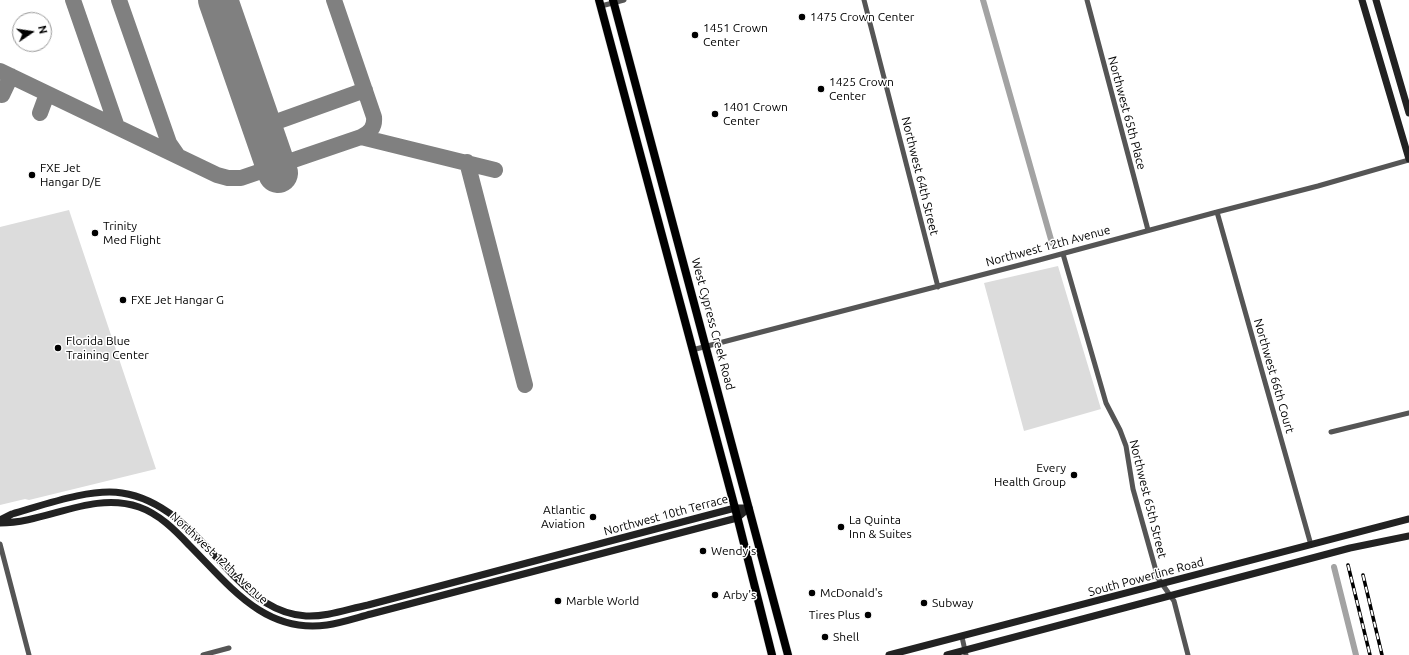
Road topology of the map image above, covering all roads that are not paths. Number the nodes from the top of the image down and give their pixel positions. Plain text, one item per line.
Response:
1 (624, 0) edge
2 (864, 0) edge
3 (1087, 0) edge
4 (1362, 0) edge
5 (1376, 0) edge
6 (614, 1) edge
7 (600, 3) edge
8 (629, 112) junction
9 (1409, 113) edge
10 (648, 128) junction
11 (1409, 160) edge
12 (1217, 212) junction
13 (1148, 230) junction
14 (1063, 254) junction
15 (938, 287) junction
16 (706, 346) junction
17 (692, 350) junction
18 (1409, 413) edge
19 (1331, 432) dead end
20 (735, 508) junction
21 (749, 508) junction
22 (737, 518) junction
23 (1409, 519) edge
24 (0, 522) edge
25 (1409, 536) edge
26 (0, 544) edge
27 (591, 545) junction
28 (1311, 545) junction
29 (207, 549) junction
30 (200, 555) junction
31 (594, 555) junction
32 (538, 559) joint
33 (562, 563) joint
34 (1162, 584) junction
35 (1171, 596) junction
36 (368, 605) junction
37 (371, 614) junction
38 (962, 637) junction
39 (229, 648) dead end
40 (966, 652) edge
41 (29, 655) edge
42 (203, 655) edge
43 (772, 655) edge
44 (788, 655) edge
45 (889, 655) edge
46 (947, 655) edge
47 (1188, 655) edge

1 - 6 street
2 - 15 street, Northwest 64th Street
3 - 13 street, Northwest 65th Place
4 - 11 street
5 - 9 street
6 - 7 street
6 - 10 main road, West Cypress Creek Road
7 - 8 main road
8 - 10 main road
8 - 17 main road
10 - 16 main road, West Cypress Creek Road
11 - 12 street, Northwest 12th Avenue
12 - 13 street, Northwest 12th Avenue
12 - 28 street, Northwest 66th Court
13 - 14 street, Northwest 12th Avenue
14 - 15 street, Northwest 12th Avenue
14 - 34 street, Northwest 65th Street
15 - 16 street, Northwest 12th Avenue
16 - 17 street, Northwest 12th Avenue
16 - 21 main road, West Cypress Creek Road
17 - 20 main road
18 - 19 street
20 - 21 street, Northwest 10th Terrace
20 - 22 main road
20 - 27 street, Northwest 10th Terrace
21 - 22 street, Northwest 10th Terrace
21 - 44 main road, West Cypress Creek Road
22 - 31 street, Northwest 10th Terrace
22 - 43 main road
23 - 28 street, South Powerline Road
24 - 29 street, Northwest 12th Avenue
24 - 30 street, Northwest 12th Avenue
25 - 35 street, South Powerline Road
26 - 41 street
27 - 31 street
27 - 32 street, Northwest 10th Terrace
28 - 34 street, South Powerline Road
29 - 30 street
29 - 36 street, Northwest 12th Avenue
30 - 37 street, Northwest 12th Avenue
31 - 33 street, Northwest 10th Terrace
32 - 36 street, Northwest 12th Avenue
33 - 37 street, Northwest 12th Avenue
34 - 35 street, Northwest 65th Street
34 - 38 street, South Powerline Road
35 - 40 street, South Powerline Road
35 - 47 street, Northwest 65th Street
36 - 37 street
38 - 40 street
38 - 45 street, South Powerline Road
39 - 42 street
40 - 46 street, South Powerline Road

